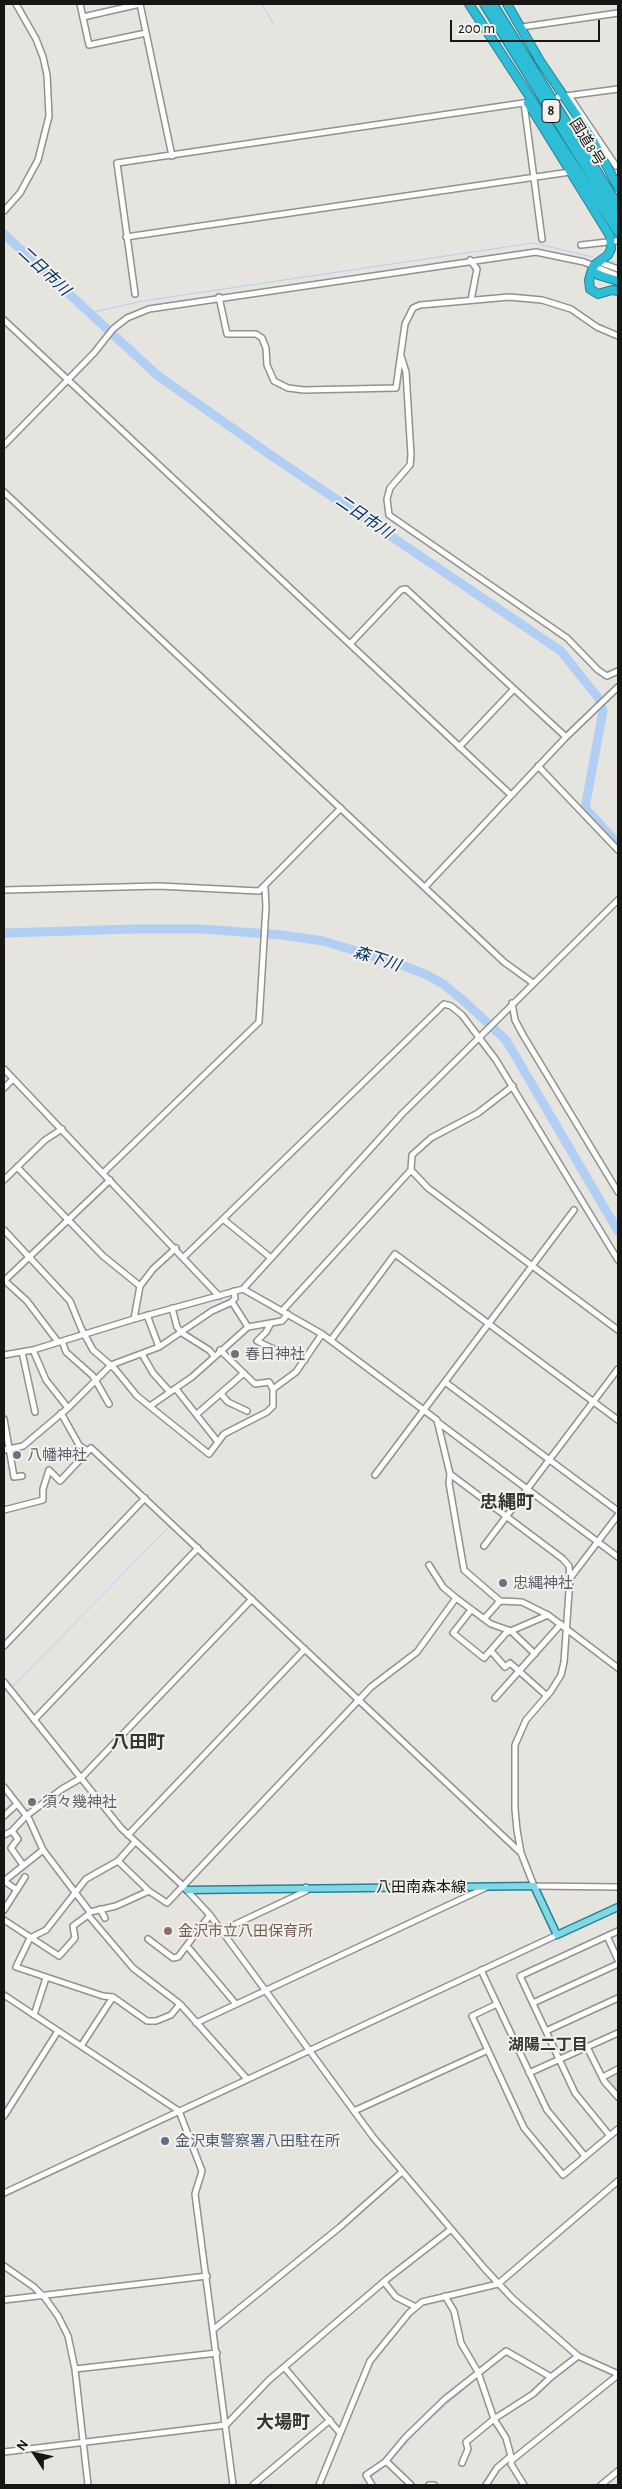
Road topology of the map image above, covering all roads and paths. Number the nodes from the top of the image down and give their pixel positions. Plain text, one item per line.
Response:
1 (16, 4) edge
2 (80, 4) edge
3 (140, 4) edge
4 (469, 4) edge
5 (484, 4) edge
6 (493, 4) edge
7 (507, 4) edge
8 (618, 13) edge
9 (83, 17) junction
10 (522, 27) junction
11 (146, 33) junction
12 (618, 89) edge
13 (563, 96) junction
14 (530, 102) junction
15 (172, 156) junction
16 (618, 167) edge
17 (570, 172) junction
18 (534, 177) junction
19 (618, 187) edge
20 (618, 205) edge
21 (4, 211) edge
22 (618, 219) edge
23 (618, 232) edge
24 (126, 237) junction
25 (542, 238) dead end
26 (614, 241) junction
27 (581, 245) dead end
28 (470, 260) junction
29 (595, 266) junction
30 (618, 268) edge
31 (618, 276) edge
32 (618, 282) edge
33 (618, 291) edge
34 (135, 294) dead end
35 (219, 297) junction
36 (471, 300) junction
37 (4, 320) edge
38 (618, 336) edge
39 (400, 356) junction
40 (68, 380) junction
41 (4, 445) edge
42 (4, 492) edge
43 (350, 644) junction
44 (618, 671) edge
45 (618, 687) edge
46 (514, 689) junction
47 (566, 737) junction
48 (459, 746) junction
49 (538, 766) junction
50 (511, 795) junction
51 (341, 808) junction
52 (618, 850) edge
53 (265, 887) junction
54 (425, 887) junction
55 (4, 890) edge
56 (618, 900) edge
57 (533, 983) junction
58 (510, 1006) junction
59 (480, 1036) junction
60 (4, 1069) edge
61 (13, 1079) junction
62 (513, 1086) junction
63 (4, 1088) edge
64 (62, 1129) junction
65 (17, 1167) junction
66 (411, 1170) junction
67 (103, 1173) junction
68 (4, 1180) edge
69 (110, 1180) junction
70 (618, 1192) edge
71 (574, 1210) dead end
72 (223, 1219) junction
73 (68, 1220) junction
74 (4, 1230) edge
75 (176, 1248) junction
76 (184, 1257) junction
77 (28, 1258) junction
78 (270, 1258) junction
79 (618, 1260) edge
80 (532, 1266) junction
81 (4, 1281) edge
82 (140, 1286) junction
83 (243, 1289) junction
84 (234, 1291) junction
85 (219, 1296) junction
86 (232, 1302) junction
87 (172, 1308) junction
88 (282, 1311) junction
89 (288, 1314) junction
90 (147, 1315) junction
91 (134, 1319) junction
92 (271, 1323) junction
93 (489, 1324) junction
94 (248, 1327) junction
95 (618, 1330) edge
96 (182, 1333) junction
97 (84, 1334) junction
98 (322, 1334) junction
99 (330, 1340) junction
100 (60, 1342) junction
101 (159, 1347) junction
102 (33, 1350) junction
103 (220, 1350) junction
104 (22, 1352) junction
105 (142, 1354) junction
106 (4, 1355) edge
107 (214, 1356) junction
108 (305, 1360) junction
109 (110, 1365) junction
110 (618, 1369) edge
111 (244, 1373) junction
112 (94, 1380) junction
113 (445, 1382) junction
114 (176, 1389) junction
115 (274, 1389) junction
116 (170, 1392) junction
117 (221, 1394) junction
118 (594, 1402) junction
119 (109, 1404) dead end
120 (150, 1406) junction
121 (68, 1408) junction
122 (424, 1410) junction
123 (247, 1411) dead end
124 (35, 1412) dead end
125 (61, 1413) junction
126 (197, 1414) junction
127 (4, 1419) edge
128 (618, 1420) edge
129 (438, 1423) junction
130 (218, 1442) junction
131 (7, 1450) edge
132 (88, 1451) junction
133 (550, 1460) junction
134 (450, 1474) junction
135 (375, 1475) dead end
136 (22, 1476) dead end
137 (528, 1490) junction
138 (145, 1498) junction
139 (4, 1510) edge
140 (618, 1512) edge
141 (618, 1515) edge
142 (507, 1517) junction
143 (598, 1542) junction
144 (484, 1546) dead end
145 (198, 1548) junction
146 (618, 1557) edge
147 (429, 1565) dead end
148 (570, 1578) junction
149 (456, 1598) junction
150 (252, 1599) junction
151 (500, 1601) junction
152 (471, 1610) junction
153 (548, 1615) junction
154 (484, 1619) junction
155 (561, 1624) junction
156 (567, 1628) junction
157 (511, 1631) junction
158 (4, 1646) edge
159 (305, 1649) junction
160 (491, 1651) junction
161 (535, 1654) junction
162 (618, 1668) edge
163 (519, 1671) junction
164 (7, 1687) edge
165 (547, 1696) junction
166 (495, 1698) dead end
167 (359, 1700) junction
168 (34, 1720) junction
169 (81, 1778) junction
170 (4, 1787) edge
171 (16, 1805) junction
172 (4, 1816) edge
173 (26, 1816) junction
174 (12, 1831) junction
175 (4, 1835) edge
176 (128, 1835) junction
177 (136, 1842) junction
178 (43, 1850) junction
179 (521, 1853) junction
180 (118, 1861) junction
181 (23, 1865) junction
182 (24, 1877) dead end
183 (4, 1881) edge
184 (488, 1886) junction
185 (534, 1886) junction
186 (184, 1887) junction
187 (306, 1887) junction
188 (618, 1887) edge
189 (17, 1890) junction
190 (149, 1891) junction
191 (74, 1893) junction
192 (618, 1907) edge
193 (100, 1909) junction
194 (4, 1910) edge
195 (89, 1914) junction
196 (210, 1915) junction
197 (105, 1918) dead end
198 (4, 1922) edge
199 (221, 1931) junction
200 (618, 1931) edge
201 (557, 1935) junction
202 (607, 1936) junction
203 (30, 1938) junction
204 (148, 1939) dead end
205 (186, 1946) junction
206 (618, 1960) edge
207 (618, 1964) edge
208 (481, 1970) junction
209 (46, 1978) junction
210 (264, 1991) junction
211 (4, 1995) edge
212 (113, 1997) junction
213 (618, 1998) edge
214 (533, 2003) junction
215 (180, 2004) junction
216 (236, 2004) junction
217 (497, 2004) junction
218 (34, 2015) junction
219 (196, 2023) junction
220 (58, 2031) junction
221 (546, 2031) junction
222 (618, 2033) edge
223 (81, 2046) junction
224 (587, 2047) junction
225 (309, 2050) junction
226 (488, 2050) junction
227 (559, 2060) junction
228 (618, 2070) edge
229 (530, 2074) junction
230 (602, 2077) junction
231 (247, 2079) junction
232 (618, 2097) edge
233 (179, 2111) junction
234 (354, 2111) junction
235 (4, 2116) edge
236 (618, 2129) edge
237 (610, 2136) junction
238 (585, 2156) junction
239 (402, 2172) junction
240 (618, 2181) edge
241 (4, 2193) edge
242 (450, 2230) junction
243 (4, 2266) edge
244 (207, 2276) junction
245 (384, 2282) junction
246 (498, 2284) junction
247 (42, 2296) junction
248 (445, 2296) junction
249 (4, 2300) edge
250 (416, 2307) junction
251 (214, 2330) junction
252 (217, 2353) junction
253 (578, 2356) junction
254 (284, 2367) junction
255 (75, 2369) junction
256 (478, 2372) junction
257 (618, 2374) edge
258 (551, 2377) junction
259 (494, 2419) junction
260 (330, 2420) junction
261 (226, 2425) junction
262 (340, 2433) junction
263 (83, 2442) junction
264 (4, 2452) edge
265 (512, 2458) junction
266 (388, 2463) junction
267 (462, 2463) dead end
268 (618, 2470) edge
269 (369, 2481) edge
270 (88, 2485) edge
271 (233, 2485) edge
272 (253, 2485) edge
273 (319, 2485) edge
274 (411, 2485) edge
275 (429, 2485) edge
276 (434, 2485) edge
277 (486, 2485) edge
278 (524, 2485) edge
279 (601, 2485) edge

1 - 21 street
2 - 9 street
3 - 9 street
3 - 11 street
4 - 14 highway
5 - 22 highway, 国道8号 / 8
6 - 20 highway, 国道8号 / 8
7 - 10 highway
8 - 10 street
9 - 11 street
10 - 13 highway
11 - 15 street
12 - 13 street
13 - 16 street
13 - 19 highway
14 - 15 street
14 - 17 highway
14 - 18 street
14 - 23 highway
15 - 24 street
17 - 18 street
17 - 26 highway
18 - 24 street
18 - 25 street
24 - 34 street
26 - 27 street
26 - 29 highway
28 - 29 street
28 - 35 street
28 - 36 street
29 - 30 street
29 - 31 street
29 - 32 highway
29 - 33 highway
35 - 39 street
35 - 40 street
36 - 38 street
36 - 39 street
37 - 40 street
39 - 44 street
40 - 41 street
40 - 43 street
42 - 51 street
43 - 46 street
43 - 48 street
45 - 47 street
46 - 47 street
46 - 48 street
47 - 49 street
48 - 50 street
49 - 50 street
49 - 52 street
50 - 54 street
51 - 53 street
51 - 54 street
53 - 55 street
53 - 67 street
54 - 57 street
56 - 57 street
57 - 58 street
58 - 59 street
58 - 70 street
59 - 62 street
59 - 72 street
59 - 78 street
60 - 61 street
61 - 63 street
61 - 64 street
62 - 66 street
62 - 79 street
64 - 65 street
64 - 67 street
65 - 68 street
65 - 73 street
66 - 80 street
66 - 88 street
67 - 69 street
69 - 73 street
69 - 75 street
71 - 80 street
72 - 76 street
72 - 78 street
73 - 77 street
73 - 82 street
74 - 77 street
75 - 76 street
75 - 82 street
76 - 85 street
77 - 81 street
77 - 97 street
78 - 83 street
80 - 93 street
80 - 95 street
81 - 100 street
82 - 91 street
83 - 84 street
83 - 88 street
84 - 85 street
84 - 86 street
85 - 87 street
86 - 94 street
86 - 96 street
87 - 90 street
87 - 96 street
88 - 89 street
89 - 92 street
89 - 98 street
90 - 91 street
90 - 101 street
91 - 97 street
92 - 94 street
92 - 108 street
93 - 99 street
93 - 113 street
93 - 118 street
94 - 103 street
96 - 101 street
96 - 107 street
97 - 100 street
97 - 109 street
98 - 99 street
98 - 108 street
99 - 122 street
100 - 102 street
100 - 112 street
101 - 105 street
102 - 104 street
102 - 121 street
103 - 107 street
103 - 111 street
104 - 106 street
104 - 124 street
105 - 109 street
105 - 116 street
107 - 114 street
108 - 115 street
109 - 112 street
109 - 120 street
110 - 118 street
111 - 115 street
111 - 117 street
112 - 119 street
112 - 121 street
113 - 122 street
113 - 133 street
114 - 116 street
114 - 126 street
115 - 130 street
116 - 120 street
117 - 123 street
117 - 126 street
118 - 128 street
118 - 133 street
120 - 130 street
121 - 125 street
122 - 129 street
122 - 135 street
125 - 131 street
125 - 132 street
126 - 130 street
127 - 131 street
129 - 134 street
129 - 137 street
131 - 136 street
132 - 138 street
132 - 139 street
133 - 137 street
133 - 140 street
134 - 142 street
134 - 151 street
137 - 142 street
137 - 143 street
138 - 145 street
138 - 158 street
141 - 143 street
142 - 144 street
142 - 148 street
143 - 146 street
143 - 148 street
145 - 150 street
145 - 168 street
147 - 149 street
148 - 156 street
149 - 152 street
149 - 167 street
150 - 159 street
150 - 169 street
151 - 153 street
151 - 154 street
152 - 154 street
152 - 160 street
153 - 155 street
153 - 157 street
154 - 157 street
155 - 156 street
155 - 161 street
156 - 162 street
156 - 165 street
157 - 160 street
157 - 161 street
159 - 167 street
159 - 176 street
160 - 163 street
161 - 163 street
163 - 165 street
163 - 166 street
164 - 168 street
165 - 179 street
167 - 179 street
167 - 186 street
168 - 169 street
169 - 173 street
169 - 176 street
170 - 171 street
171 - 172 street
171 - 173 street
173 - 174 street
173 - 178 street
174 - 175 street
174 - 181 street
176 - 177 street
177 - 180 street
177 - 186 street
178 - 181 street
178 - 191 street
179 - 185 street
180 - 190 street
180 - 191 street
181 - 183 street
182 - 189 street
183 - 189 street
184 - 185 main road, 八田南森本線
184 - 187 main road, 八田南森本線
184 - 210 street
185 - 188 street
185 - 201 main road
186 - 187 main road, 八田南森本線
186 - 190 street
186 - 196 street
187 - 199 street
189 - 194 street
190 - 193 street
191 - 195 street
191 - 203 street
192 - 201 main road
193 - 195 street
193 - 197 street
195 - 203 street
195 - 215 street
196 - 199 street
196 - 205 street
198 - 203 street
199 - 210 street
200 - 202 street
201 - 208 street
202 - 206 street
202 - 214 street
203 - 209 street
204 - 205 street
205 - 216 street
207 - 214 street
208 - 217 street
208 - 225 street
209 - 212 street
209 - 218 street
210 - 216 street
210 - 225 street
211 - 218 street
212 - 215 street
212 - 223 street
213 - 221 street
214 - 221 street
215 - 219 street
216 - 219 street
217 - 226 street
217 - 229 street
218 - 220 street
219 - 231 street
220 - 223 street
220 - 235 street
221 - 227 street
222 - 224 street
223 - 233 street
224 - 227 street
224 - 230 street
225 - 231 street
225 - 234 street
226 - 234 street
226 - 238 street
227 - 229 street
227 - 237 street
228 - 230 street
229 - 238 street
230 - 232 street
231 - 233 street
233 - 241 street
233 - 244 street
234 - 239 street
236 - 237 street
237 - 238 street
239 - 242 street
239 - 251 street
240 - 246 street
242 - 245 street
242 - 246 street
243 - 247 street
244 - 247 street
244 - 251 street
245 - 250 street
245 - 254 street
246 - 248 street
246 - 253 street
247 - 249 street
247 - 255 street
248 - 250 street
248 - 256 street
250 - 262 street
251 - 252 street
252 - 255 street
252 - 261 street
253 - 257 street
253 - 258 street
254 - 260 street
254 - 261 street
255 - 263 street
256 - 258 street
256 - 259 street
256 - 266 street
257 - 265 street
258 - 259 street
259 - 265 street
259 - 267 street
260 - 262 street
260 - 272 street
261 - 263 street
261 - 271 street
262 - 273 street
263 - 264 street
263 - 270 street
265 - 277 street
265 - 278 street
266 - 269 street
266 - 274 street
268 - 279 street
275 - 276 street

